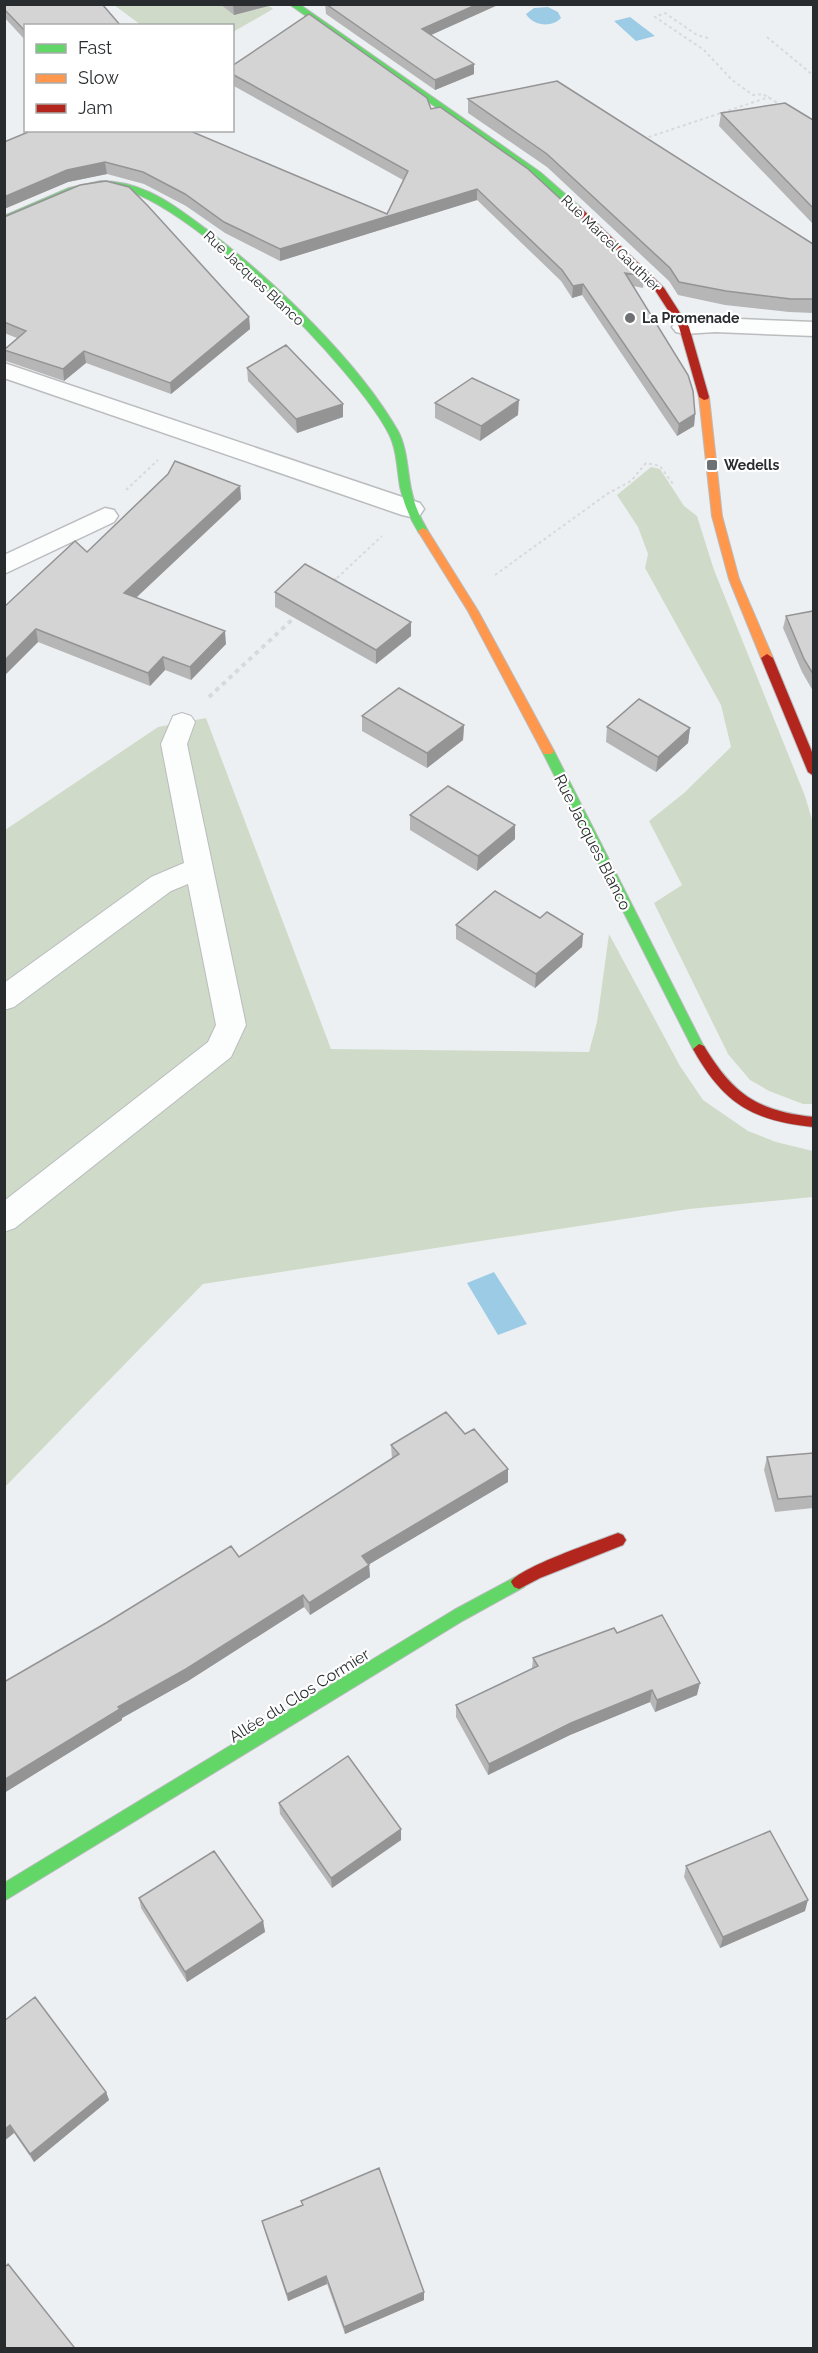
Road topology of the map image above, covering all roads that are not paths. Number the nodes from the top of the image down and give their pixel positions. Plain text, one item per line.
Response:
1 (293, 4) edge
2 (4, 220) edge
3 (684, 327) junction
4 (813, 330) edge
5 (4, 370) edge
6 (411, 510) junction
7 (105, 516) road end
8 (4, 566) edge
9 (182, 722) road end
10 (813, 772) edge
11 (199, 868) junction
12 (4, 999) edge
13 (813, 1122) edge
14 (4, 1219) edge
15 (618, 1540) dead end
16 (4, 1893) edge

1 - 3 street, Rue Marcel Gauthier
2 - 6 street, Rue Jacques Blanco
3 - 4 street
3 - 10 street, Rue Marcel Gauthier
5 - 6 street
6 - 13 street, Rue Jacques Blanco
7 - 8 street
9 - 11 lane
11 - 12 lane
11 - 14 lane
15 - 16 street, Allée du Clos Cormier

